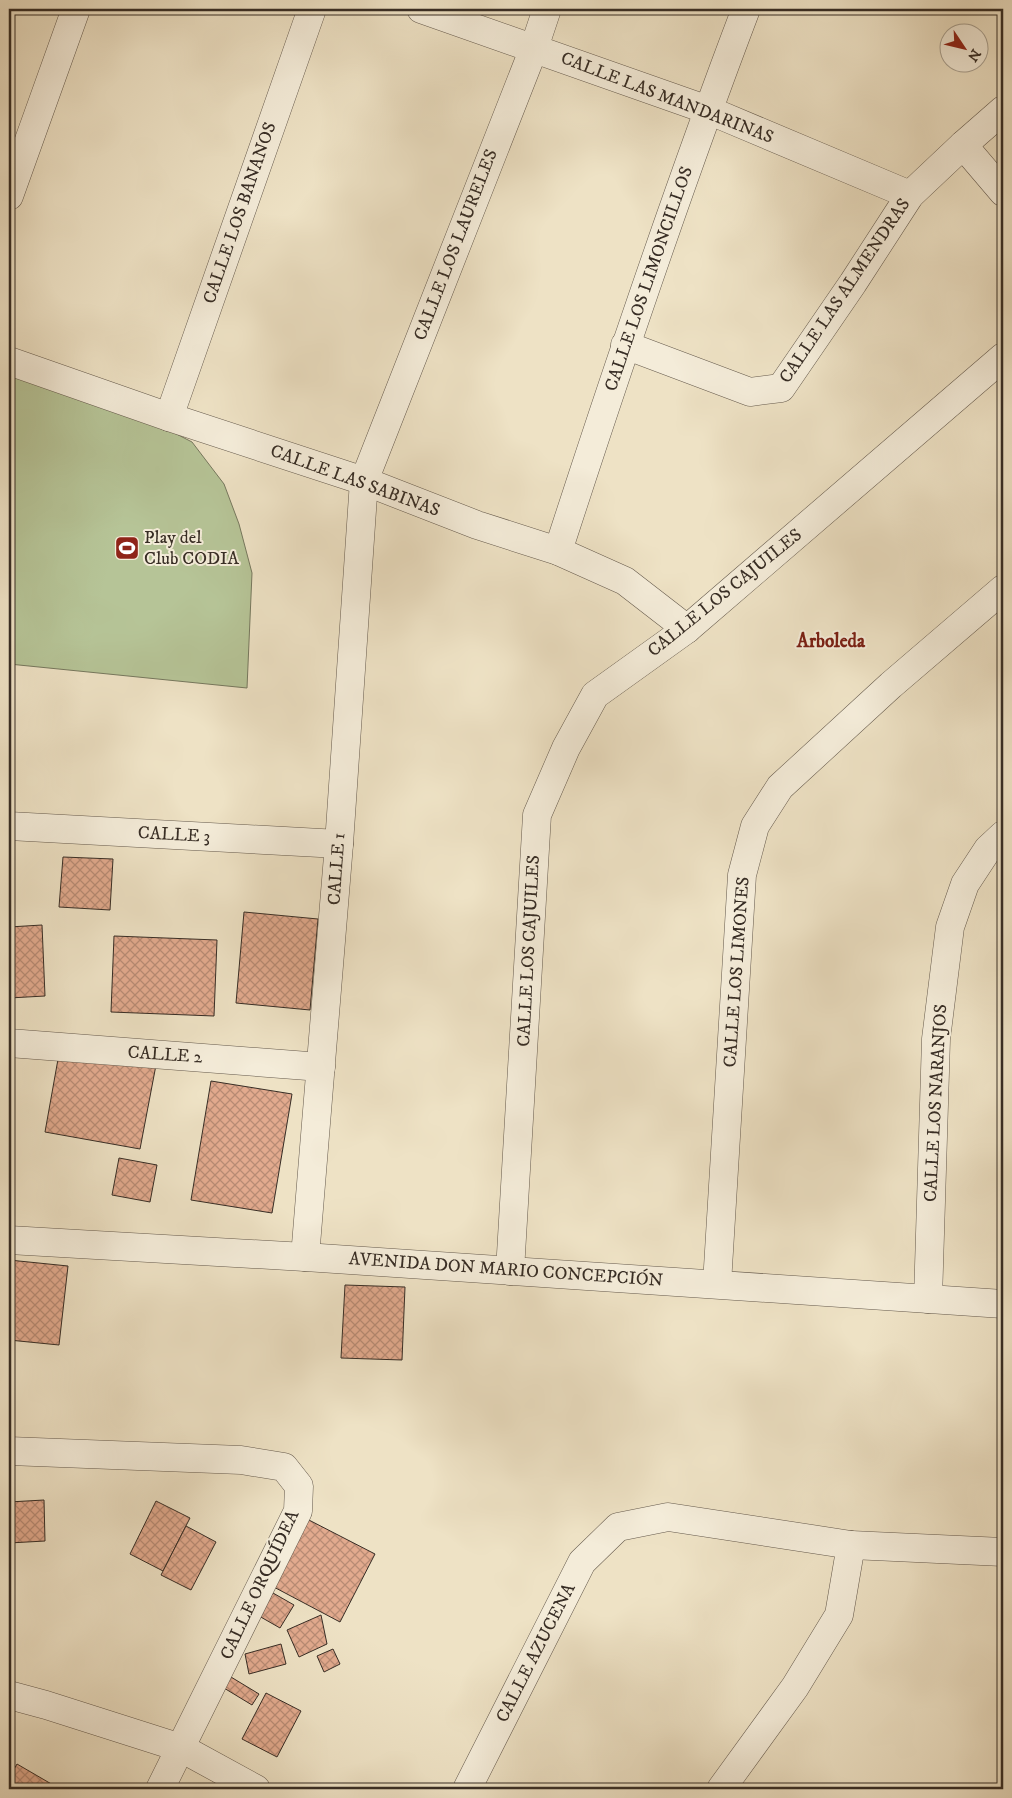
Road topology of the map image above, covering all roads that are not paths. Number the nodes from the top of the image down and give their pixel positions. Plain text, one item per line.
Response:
1 (76, 9) edge
2 (312, 9) edge
3 (421, 9) edge
4 (547, 9) edge
5 (746, 9) edge
6 (534, 48) junction
7 (708, 110) junction
8 (1003, 110) edge
9 (963, 145) junction
10 (1003, 192) edge
11 (910, 195) junction
12 (9, 196) edge
13 (625, 345) junction
14 (1003, 357) edge
15 (9, 361) edge
16 (169, 417) junction
17 (364, 481) junction
18 (558, 551) junction
19 (1003, 590) edge
20 (687, 629) junction
21 (9, 826) edge
22 (1003, 835) edge
23 (339, 844) junction
24 (9, 1043) edge
25 (321, 1067) junction
26 (9, 1240) edge
27 (306, 1257) junction
28 (510, 1270) junction
29 (717, 1284) junction
30 (928, 1299) junction
31 (1003, 1304) edge
32 (9, 1451) edge
33 (851, 1545) junction
34 (1003, 1552) edge
35 (9, 1695) edge
36 (181, 1748) junction
37 (160, 1789) edge
38 (256, 1789) edge
39 (467, 1789) edge
40 (721, 1789) edge

1 - 12 street
2 - 16 street, CALLE LOS BANANOS
3 - 6 street, CALLE LAS MANDARINAS
4 - 6 street, CALLE LOS LAURELES
5 - 7 street, CALLE LOS LIMONCILLOS
6 - 7 street, CALLE LAS MANDARINAS
6 - 17 street, CALLE LOS LAURELES
7 - 11 street, CALLE LAS MANDARINAS
7 - 13 street, CALLE LOS LIMONCILLOS
8 - 9 street, CALLE LAS ALMENDRAS
9 - 10 street
9 - 11 street, CALLE LAS ALMENDRAS
11 - 13 street, CALLE LAS ALMENDRAS
13 - 18 street, CALLE LOS LIMONCILLOS
14 - 20 street, CALLE LOS CAJUILES
15 - 16 street, CALLE LAS SABINAS
16 - 17 street, CALLE LAS SABINAS
17 - 18 street, CALLE LAS SABINAS
17 - 23 street, CALLE 1
18 - 20 street, CALLE LAS SABINAS
19 - 29 street, CALLE LOS LIMONES
20 - 28 street, CALLE LOS CAJUILES
21 - 23 street, CALLE 3
22 - 30 street, CALLE LOS NARANJOS
23 - 25 street, CALLE 1
24 - 25 street, CALLE 2
25 - 27 street, CALLE 1
26 - 27 street, AVENIDA DON MARIO CONCEPCIÓN
27 - 28 street, AVENIDA DON MARIO CONCEPCIÓN
28 - 29 street, AVENIDA DON MARIO CONCEPCIÓN
29 - 30 street, AVENIDA DON MARIO CONCEPCIÓN
30 - 31 street, AVENIDA DON MARIO CONCEPCIÓN
32 - 36 street, CALLE ORQUÍDEA
33 - 34 street
33 - 39 street, CALLE AZUCENA
33 - 40 street
35 - 36 street
36 - 37 street, CALLE ORQUÍDEA
36 - 38 street

